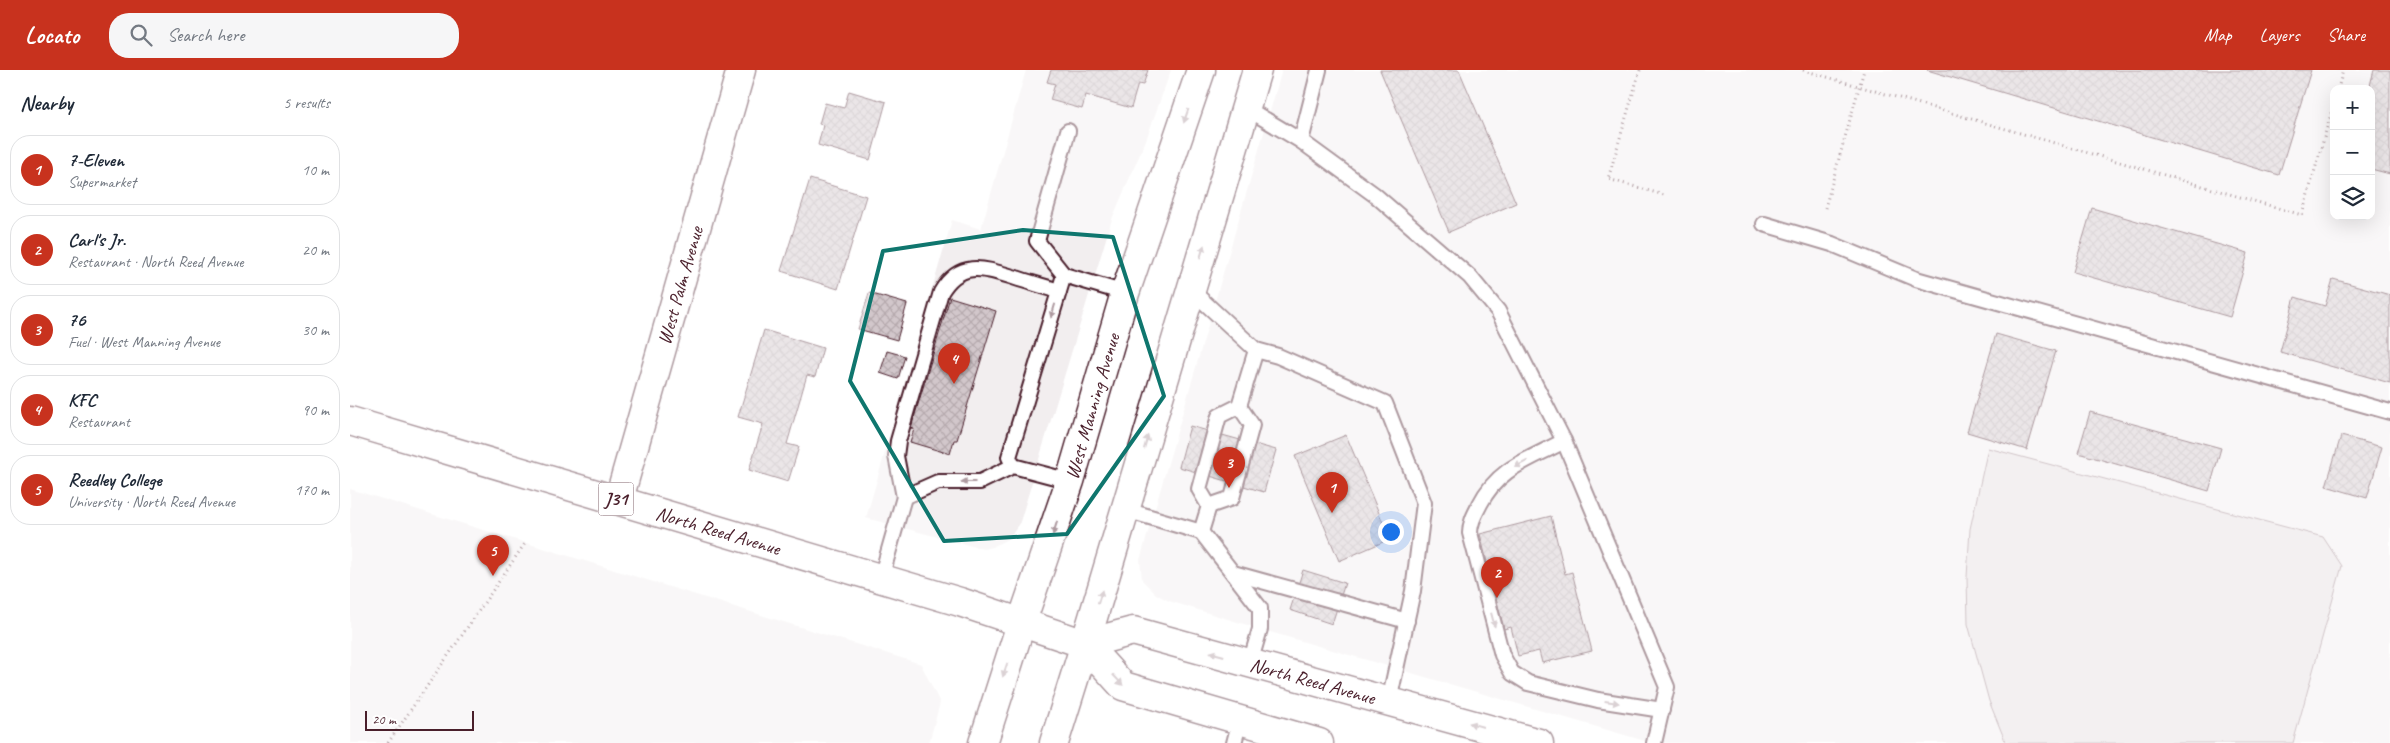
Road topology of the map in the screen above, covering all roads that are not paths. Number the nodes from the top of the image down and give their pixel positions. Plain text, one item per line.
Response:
1 (741, 70) edge
2 (1202, 70) edge
3 (1257, 70) edge
4 (1320, 70) edge
5 (1246, 108) junction
6 (1068, 131) dead end
7 (1301, 141) junction
8 (1764, 224) dead end
9 (1064, 275) junction
10 (1191, 290) junction
11 (1059, 291) junction
12 (1125, 293) junction
13 (1256, 350) junction
14 (1238, 406) junction
15 (2390, 412) edge
16 (350, 421) edge
17 (1564, 441) junction
18 (1013, 466) junction
19 (1070, 482) junction
20 (904, 497) junction
21 (619, 500) junction
22 (1209, 506) junction
23 (1126, 510) junction
24 (1200, 532) junction
25 (1233, 574) junction
26 (881, 578) junction
27 (1407, 621) junction
28 (1021, 624) junction
29 (1085, 644) junction
30 (1250, 664) junction
31 (1389, 701) junction
32 (1662, 710) junction
33 (1237, 731) edge
34 (983, 743) edge
35 (1054, 743) edge
36 (1319, 743) edge
37 (1539, 743) edge
38 (1654, 743) edge

1 - 21 main road, West Palm Avenue
2 -> 12 main road, West Manning Avenue
3 - 5 main road
4 - 7 lane
5 - 7 lane
10 -> 5 main road
6 - 9 lane
7 - 17 lane
8 - 15 lane
9 - 11 lane
9 - 12 lane
10 - 13 lane
23 -> 10 main road
11 -> 18 lane
11 - 20 lane
12 - 19 main road, West Manning Avenue
13 - 14 lane
13 - 27 lane
14 - 22 lane
14 - 22 lane
16 - 21 main road, North Reed Avenue / J31
17 - 32 lane
17 -> 32 lane
18 - 19 lane
18 -> 20 lane
19 -> 28 main road, West Manning Avenue
20 - 26 lane
21 - 26 main road, North Reed Avenue / J31
22 - 24 lane
23 - 24 lane
29 -> 23 main road
24 - 25 lane
25 - 27 lane
25 - 30 lane
26 - 28 main road, North Reed Avenue / J31
27 - 31 lane
28 - 29 main road, North Reed Avenue / J31
28 -> 34 main road, West Manning Avenue
30 -> 29 main road, North Reed Avenue
29 -> 33 main road
29 - 35 main road
30 - 31 main road, North Reed Avenue
37 -> 31 main road, North Reed Avenue
32 - 38 lane
33 - 36 main road

